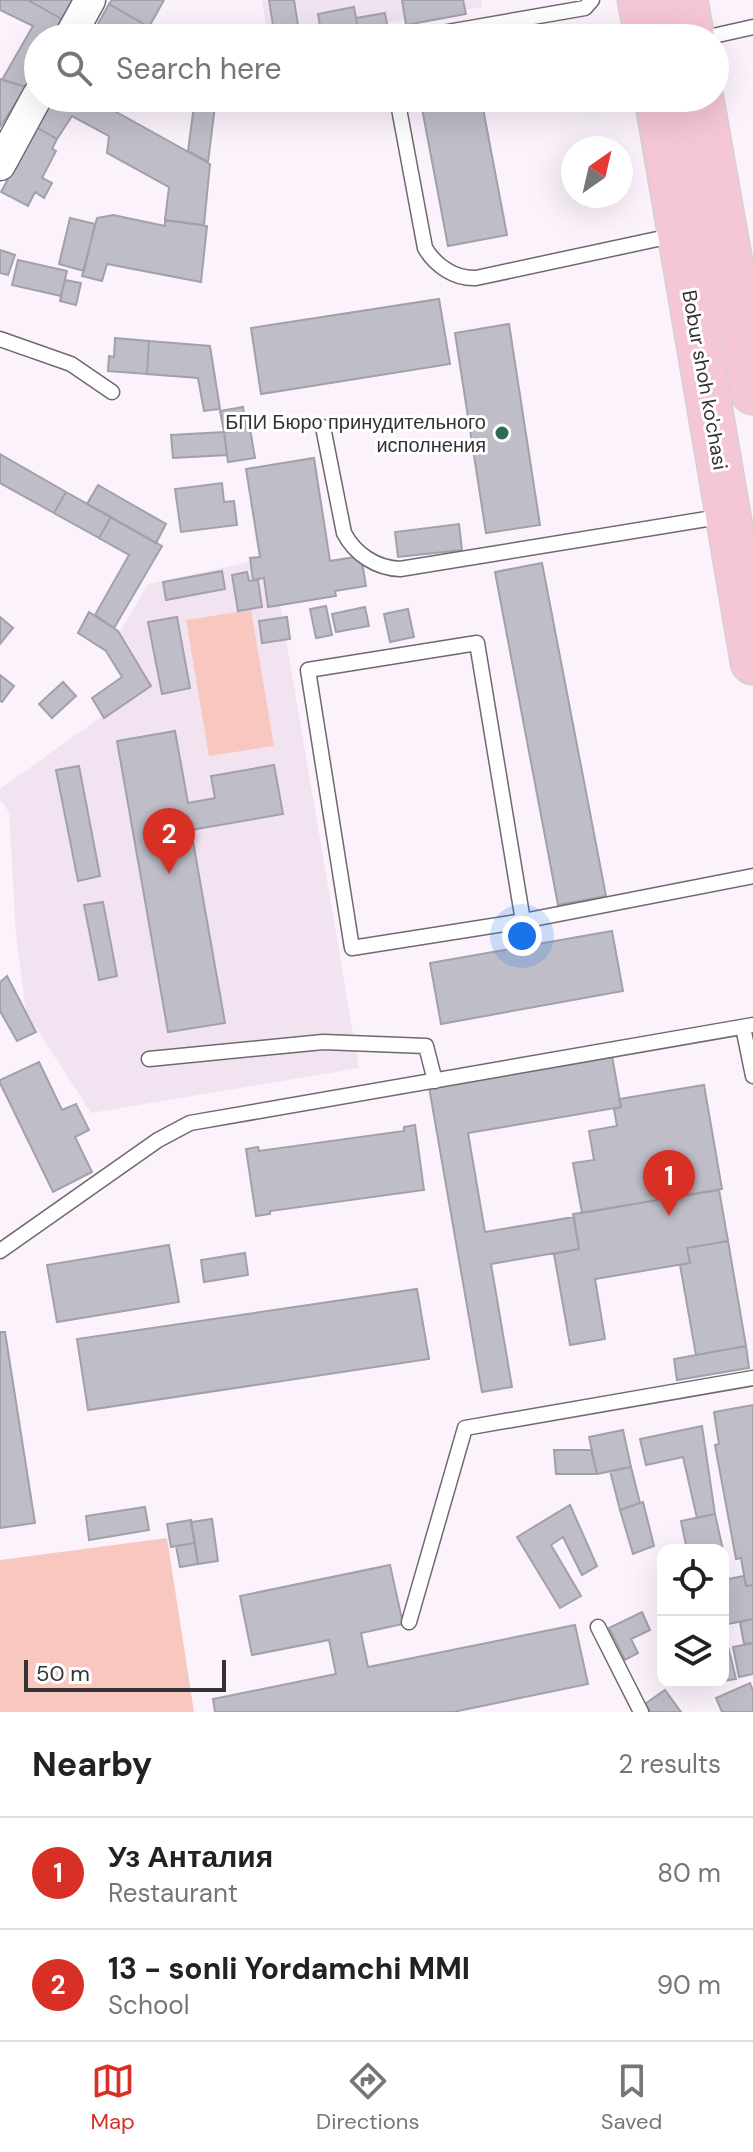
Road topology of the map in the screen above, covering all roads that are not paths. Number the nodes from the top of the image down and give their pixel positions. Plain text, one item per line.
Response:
1 (90, 0) edge
2 (592, 0) edge
3 (640, 0) edge
4 (685, 0) edge
5 (77, 24) edge
6 (493, 24) edge
7 (644, 24) edge
8 (689, 24) edge
9 (753, 27) edge
10 (729, 32) edge
11 (29, 112) edge
12 (400, 112) edge
13 (659, 112) edge
14 (704, 112) edge
15 (0, 165) edge
16 (680, 234) junction
17 (0, 339) edge
18 (752, 377) edge
19 (112, 392) dead end
20 (323, 427) dead end
21 (727, 515) junction
22 (753, 662) edge
23 (753, 876) edge
24 (523, 921) junction
25 (748, 1026) edge
26 (149, 1059) dead end
27 (753, 1076) edge
28 (435, 1081) junction
29 (0, 1251) edge
30 (753, 1378) edge
31 (409, 1622) dead end
32 (598, 1627) dead end
33 (641, 1712) edge

1 - 5 street
2 - 6 lane
3 - 7 main road
4 - 8 main road
9 - 10 lane
11 - 15 street
12 - 16 lane
13 - 16 main road, Bobur shoh ko'chasi
14 - 18 main road
16 - 21 main road, Bobur shoh ko'chasi
17 - 19 lane
20 - 21 lane
21 - 22 main road, Bobur shoh ko'chasi
23 - 24 lane
24 - 24 lane
25 - 27 lane
25 - 28 lane
26 - 28 lane
28 - 29 lane
30 - 31 lane
32 - 33 lane

